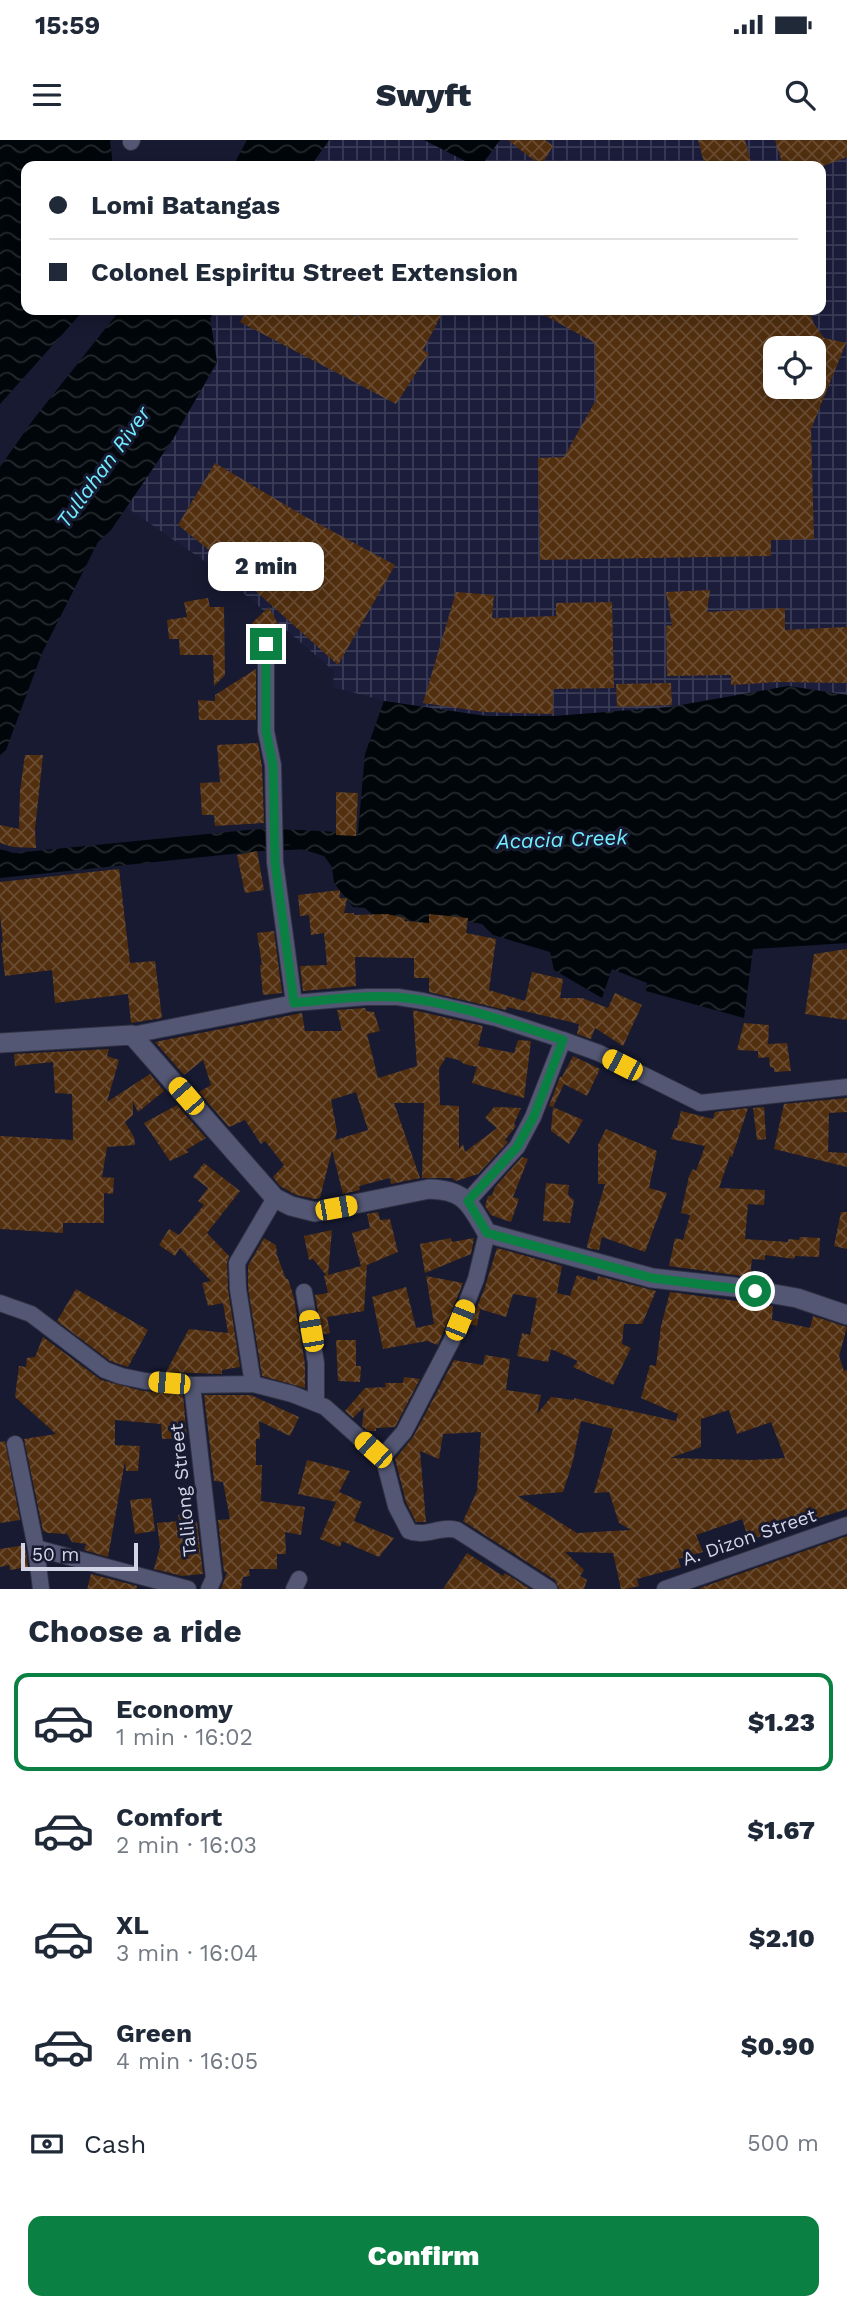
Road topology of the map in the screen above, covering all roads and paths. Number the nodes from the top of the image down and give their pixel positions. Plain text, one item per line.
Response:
1 (266, 644) dead end
2 (294, 1003) junction
3 (132, 1035) junction
4 (563, 1040) junction
5 (0, 1043) edge
6 (847, 1087) edge
7 (275, 1198) junction
8 (468, 1201) junction
9 (487, 1233) junction
10 (304, 1292) dead end
11 (0, 1303) edge
12 (847, 1315) edge
13 (253, 1384) junction
14 (192, 1385) junction
15 (316, 1403) junction
16 (15, 1444) dead end
17 (383, 1457) junction
18 (847, 1525) edge
19 (36, 1548) junction
20 (41, 1589) edge
21 (188, 1589) edge
22 (209, 1589) edge
23 (549, 1589) edge
24 (665, 1589) edge

1 - 2 street
2 - 3 street
2 - 4 street
3 - 5 street
3 - 7 street
4 - 6 street
4 - 8 street
7 - 8 street
7 - 13 street
8 - 9 street
9 - 12 street
9 - 17 street
10 - 15 street
11 - 14 street
13 - 14 street
13 - 15 street
14 - 22 street, Talilong Street
15 - 17 street
16 - 19 street
17 - 23 street
18 - 24 street, A. Dizon Street
19 - 20 street
19 - 21 street

